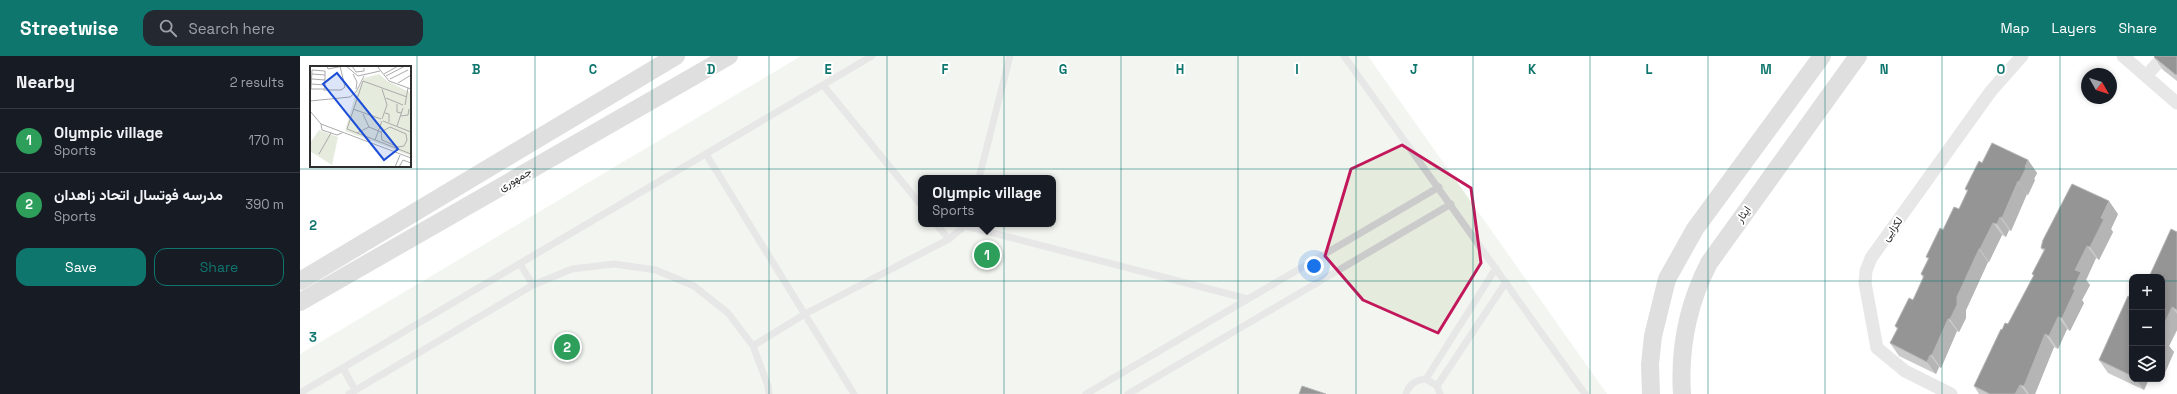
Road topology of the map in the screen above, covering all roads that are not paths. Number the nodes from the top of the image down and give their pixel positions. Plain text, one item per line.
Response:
1 (676, 56) edge
2 (872, 56) edge
3 (1010, 56) edge
4 (1344, 56) edge
5 (1822, 56) edge
6 (1858, 56) edge
7 (2022, 56) edge
8 (2123, 56) edge
9 (2164, 56) edge
10 (726, 57) edge
11 (2146, 76) junction
12 (823, 85) junction
13 (2177, 103) edge
14 (706, 154) junction
15 (980, 175) edge
16 (1439, 187) junction
17 (918, 201) edge
18 (1451, 204) junction
19 (939, 227) edge
20 (964, 227) edge
21 (975, 227) edge
22 (949, 239) junction
23 (520, 264) junction
24 (1496, 268) junction
25 (300, 282) edge
26 (1506, 282) junction
27 (533, 285) junction
28 (1248, 299) junction
29 (300, 302) edge
30 (805, 314) junction
31 (753, 346) junction
32 (343, 368) junction
33 (1426, 379) junction
34 (1437, 386) junction
35 (352, 392) edge
36 (300, 393) edge
37 (769, 394) edge
38 (854, 394) edge
39 (1086, 394) edge
40 (1128, 394) edge
41 (1406, 394) edge
42 (1440, 394) edge
43 (1585, 394) edge
44 (1651, 394) edge
45 (1682, 394) edge
46 (1951, 394) edge

1 - 25 main road, جمهوری
2 - 12 lane
3 - 15 lane
4 - 16 lane
5 - 44 main road
6 - 45 main road, ایثار
7 - 46 street, لکزایی
8 - 11 street
9 - 11 street
10 - 29 main road, جمهوری
11 - 13 street
12 - 14 lane
12 - 17 lane
14 - 23 lane
14 - 30 lane
16 - 18 lane
16 - 28 lane
18 - 24 lane
18 - 40 lane
19 - 22 lane
20 - 22 lane
21 - 28 lane
22 - 30 lane
23 - 27 lane
23 - 32 lane
24 - 26 lane
24 - 33 lane
26 - 34 lane
26 - 43 lane
27 - 31 lane
27 - 35 lane
28 - 39 lane
30 - 31 lane
30 - 38 lane
31 - 37 lane
32 - 35 lane
32 - 36 lane
33 - 34 lane
33 - 41 lane
34 - 42 lane

